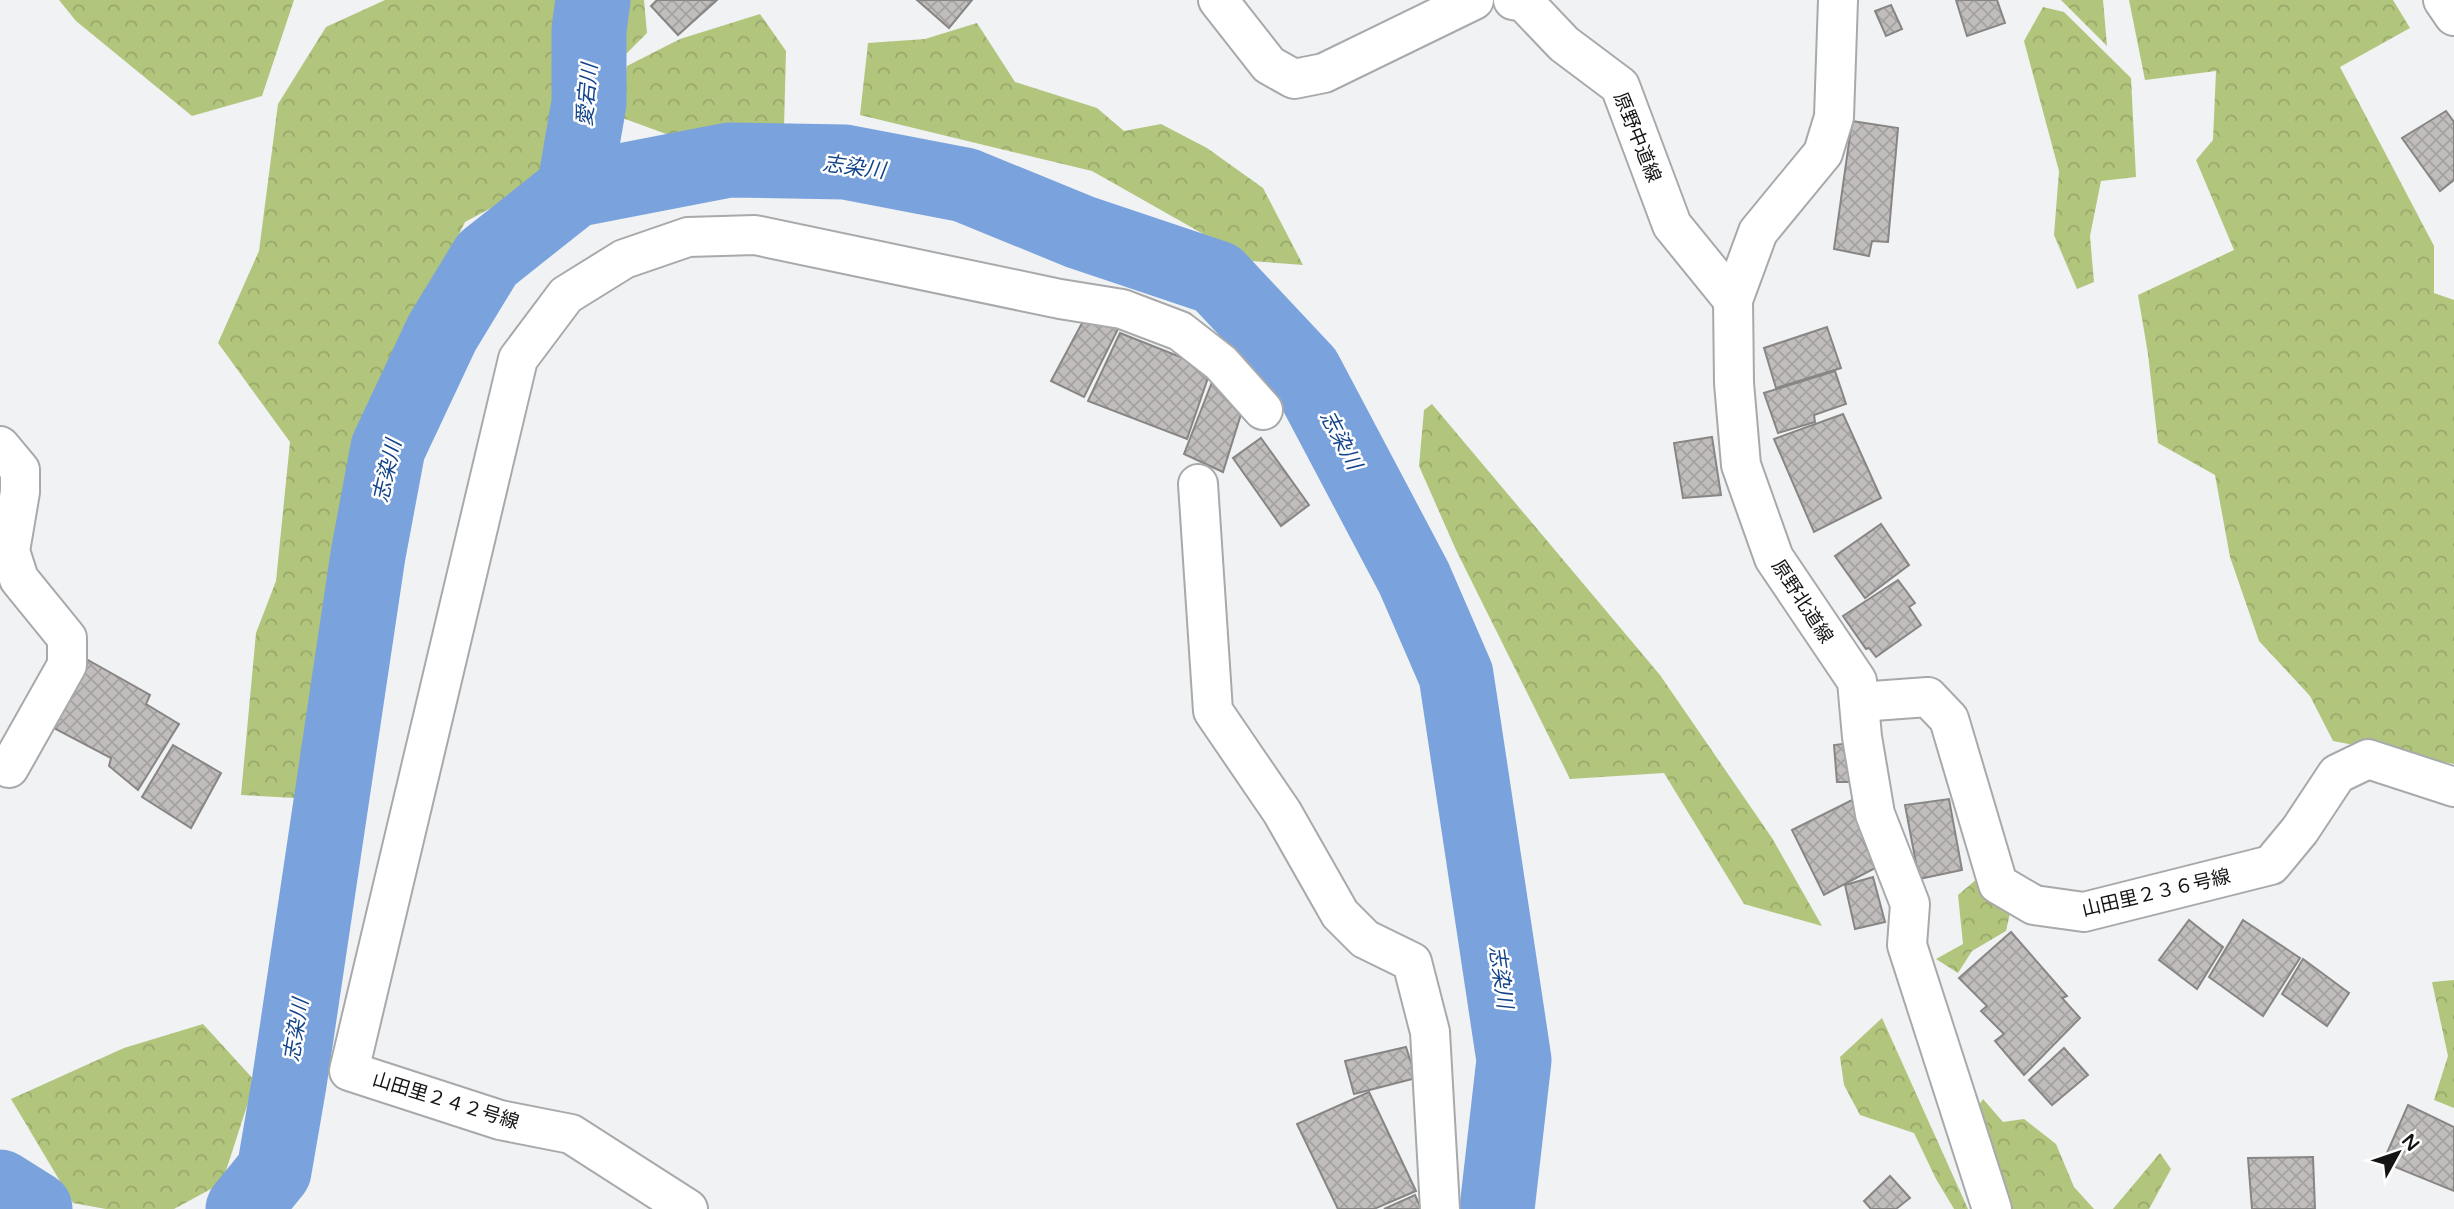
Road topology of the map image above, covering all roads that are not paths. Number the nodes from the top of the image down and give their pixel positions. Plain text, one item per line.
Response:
1 (1218, 0) edge
2 (1474, 0) edge
3 (1513, 0) edge
4 (1838, 0) edge
5 (2443, 0) edge
6 (2454, 16) edge
7 (1733, 300) junction
8 (1263, 410) dead end
9 (0, 446) edge
10 (1198, 484) dead end
11 (1858, 702) junction
12 (9, 768) dead end
13 (2454, 787) edge
14 (688, 1209) edge
15 (1440, 1209) edge
16 (1992, 1209) edge

1 - 2 street
3 - 7 street, 原野中道線
4 - 7 street, 原野北道線
5 - 6 street
7 - 11 street, 原野北道線
8 - 14 street, 山田里２４２号線
9 - 12 street
10 - 15 street
11 - 13 street, 山田里２３６号線
11 - 16 street, 原野北道線

